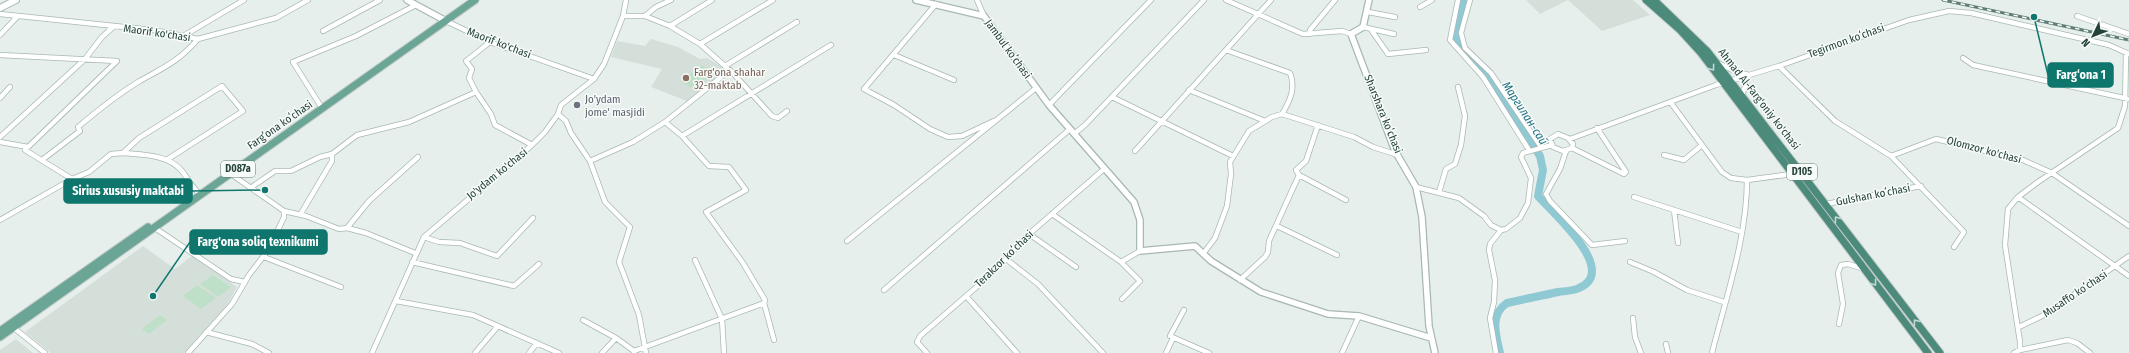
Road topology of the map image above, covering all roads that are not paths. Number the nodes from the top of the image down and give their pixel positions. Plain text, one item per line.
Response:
1 (16, 0) edge
2 (244, 0) edge
3 (308, 0) edge
4 (380, 0) edge
5 (407, 0) edge
6 (468, 0) edge
7 (475, 0) edge
8 (626, 0) edge
9 (672, 0) edge
10 (712, 0) edge
11 (773, 0) edge
12 (916, 0) edge
13 (977, 0) edge
14 (1151, 0) edge
15 (1204, 0) edge
16 (1226, 0) edge
17 (1271, 0) edge
18 (1335, 0) edge
19 (1369, 0) edge
20 (1432, 0) edge
21 (1458, 0) edge
22 (1470, 0) edge
23 (1646, 0) edge
24 (1654, 0) edge
25 (416, 4) junction
26 (936, 4) junction
27 (1420, 7) dead end
28 (0, 8) edge
29 (1368, 12) junction
30 (0, 14) edge
31 (1258, 14) junction
32 (623, 16) junction
33 (645, 16) junction
34 (984, 16) junction
35 (2077, 16) dead end
36 (17, 17) junction
37 (1395, 17) dead end
38 (444, 19) junction
39 (797, 22) dead end
40 (670, 26) junction
41 (113, 28) junction
42 (1363, 28) junction
43 (323, 31) dead end
44 (1372, 31) junction
45 (1310, 34) junction
46 (1352, 34) junction
47 (1394, 34) dead end
48 (2129, 34) edge
49 (0, 35) edge
50 (185, 35) junction
51 (198, 39) junction
52 (490, 42) junction
53 (700, 44) junction
54 (831, 45) dead end
55 (1226, 50) junction
56 (1426, 50) dead end
57 (2128, 54) edge
58 (0, 55) edge
59 (894, 56) junction
60 (1963, 58) dead end
61 (85, 59) junction
62 (1716, 62) junction
63 (725, 66) junction
64 (1779, 66) junction
65 (730, 70) junction
66 (1749, 75) junction
67 (594, 79) junction
68 (954, 80) dead end
69 (1731, 81) junction
70 (1723, 84) junction
71 (10, 87) dead end
72 (1458, 87) dead end
73 (1036, 88) junction
74 (1189, 90) junction
75 (476, 92) junction
76 (751, 94) junction
77 (1742, 95) junction
78 (1112, 97) junction
79 (0, 98) edge
80 (2127, 99) edge
81 (1672, 103) junction
82 (320, 105) junction
83 (1049, 105) junction
84 (787, 111) dead end
85 (558, 114) junction
86 (1282, 114) junction
87 (994, 121) junction
88 (1265, 121) junction
89 (665, 122) junction
90 (1161, 122) junction
91 (1318, 125) junction
92 (1597, 128) junction
93 (1072, 131) junction
94 (682, 136) junction
95 (0, 137) edge
96 (1570, 139) junction
97 (0, 142) edge
98 (532, 145) junction
99 (1552, 145) junction
100 (1702, 145) junction
101 (28, 147) junction
102 (1541, 147) junction
103 (1572, 148) junction
104 (1529, 150) junction
105 (1135, 151) dead end
106 (1566, 151) junction
107 (123, 153) junction
108 (332, 154) junction
109 (1398, 155) junction
110 (1664, 155) dead end
111 (1233, 156) junction
112 (1891, 156) junction
113 (418, 157) dead end
114 (168, 159) junction
115 (42, 160) junction
116 (590, 161) junction
117 (1104, 169) junction
118 (2052, 173) junction
119 (231, 174) junction
120 (1792, 174) junction
121 (1299, 175) junction
122 (72, 179) junction
123 (1747, 180) junction
124 (1921, 186) junction
125 (252, 187) junction
126 (1416, 187) junction
127 (1440, 192) junction
128 (199, 194) junction
129 (1634, 197) dead end
130 (2018, 197) junction
131 (1346, 200) dead end
132 (1826, 204) junction
133 (1674, 210) junction
134 (284, 211) junction
135 (1052, 214) junction
136 (300, 215) junction
137 (533, 218) dead end
138 (0, 220) edge
139 (1277, 226) junction
140 (2129, 226) edge
141 (155, 228) junction
142 (347, 228) junction
143 (1502, 230) junction
144 (1742, 232) junction
145 (1028, 234) junction
146 (424, 237) junction
147 (846, 241) dead end
148 (1625, 241) dead end
149 (1678, 243) dead end
150 (1954, 247) dead end
151 (1140, 251) junction
152 (415, 253) junction
153 (1203, 254) junction
154 (1337, 256) dead end
155 (2129, 256) edge
156 (264, 257) junction
157 (1006, 259) junction
158 (695, 260) dead end
159 (412, 262) junction
160 (1121, 262) junction
161 (1630, 262) dead end
162 (539, 264) dead end
163 (1076, 267) dead end
164 (2115, 267) junction
165 (1864, 269) junction
166 (2129, 276) edge
167 (1240, 280) junction
168 (245, 282) junction
169 (341, 287) dead end
170 (884, 290) dead end
171 (966, 296) junction
172 (1122, 300) dead end
173 (396, 301) junction
174 (1724, 302) junction
175 (764, 303) junction
176 (41, 305) junction
177 (1184, 310) dead end
178 (1359, 316) junction
179 (1633, 318) dead end
180 (722, 319) junction
181 (583, 320) dead end
182 (1839, 324) dead end
183 (498, 326) junction
184 (2019, 327) junction
185 (14, 328) junction
186 (0, 331) edge
187 (206, 332) junction
188 (0, 337) edge
189 (616, 338) junction
190 (1173, 338) junction
191 (1432, 338) junction
192 (774, 340) dead end
193 (537, 343) junction
194 (1666, 344) dead end
195 (644, 347) junction
196 (634, 352) edge
197 (2021, 352) edge
198 (45, 353) edge
199 (188, 353) edge
200 (269, 353) edge
201 (372, 353) edge
202 (475, 353) edge
203 (529, 353) edge
204 (559, 353) edge
205 (602, 353) edge
206 (646, 353) edge
207 (724, 353) edge
208 (927, 353) edge
209 (1017, 353) edge
210 (1103, 353) edge
211 (1166, 353) edge
212 (1208, 353) edge
213 (1342, 353) edge
214 (1435, 353) edge
215 (1496, 353) edge
216 (1641, 353) edge
217 (1668, 353) edge
218 (1712, 353) edge
219 (1928, 353) edge
220 (1940, 353) edge
221 (2014, 353) edge
222 (2090, 353) edge

1 - 28 main road
2 - 50 street
3 - 51 street, Maorif ko'chasi
4 - 43 street
5 - 25 street, Maorif ko'chasi
6 - 38 main road, Fargʻona koʻchasi / D087a
7 - 38 main road, Fargʻona koʻchasi / D087a
8 - 32 street, Jo'ydam ko'chasi
9 - 33 street
10 - 40 street
11 - 53 street
12 - 26 street, Jambul koʻchasi
13 - 34 street
14 - 83 street
15 - 78 street
16 - 31 street
17 - 31 street
18 - 45 street
19 - 29 street
20 - 27 street
21 - 104 street
22 - 102 street
23 -> 70 highway, Ahmad Al-Farg'oniy ko'chasi / D105
24 - 62 highway, Ahmad Al-Farg'oniy ko'chasi / D105
25 - 38 street, Maorif ko'chasi
25 - 82 street
26 - 34 street, Jambul koʻchasi
26 - 59 street
29 - 37 street
29 - 42 street
30 - 36 street, Maorif ko'chasi
31 - 45 street
31 - 55 street
32 - 33 street
32 - 67 street, Jo'ydam ko'chasi
33 - 40 street
34 - 73 street, Jambul koʻchasi
35 - 48 street
36 - 41 street, Maorif ko'chasi
36 - 49 street
38 - 52 street, Maorif ko'chasi
38 - 82 main road, Fargʻona koʻchasi / D087a
38 - 119 main road, Fargʻona koʻchasi / D087a
39 - 63 street
40 - 53 street
41 - 50 street, Maorif ko'chasi
41 - 61 street
42 - 44 street
42 - 46 street
44 - 47 street
44 - 56 street
45 - 46 street
46 - 109 street, Sharshara koʻchasi
50 - 51 street, Maorif ko'chasi
51 - 115 street
52 - 67 street, Maorif ko'chasi
52 - 75 street
53 - 63 street
54 - 76 street
55 - 74 street
55 - 86 street
57 - 64 street, Tegirmon koʻchasi
57 - 80 street
58 - 61 street
59 - 68 street
59 - 87 street
60 - 80 street
61 - 95 street
61 - 101 street
62 - 66 street
62 - 69 highway, Ahmad Al-Farg'oniy ko'chasi / D105
63 - 65 street
64 - 66 street, Tegirmon koʻchasi
64 - 112 street
65 - 76 street
65 - 89 street
66 - 69 street, Tegirmon koʻchasi
66 - 77 street
67 - 85 street, Jo'ydam ko'chasi
69 - 70 street, Tegirmon koʻchasi
69 - 77 highway, Ahmad Al-Farg'oniy ko'chasi / D105
70 - 81 street, Tegirmon koʻchasi
70 - 120 highway, Ahmad Al-Farg'oniy ko'chasi / D105
71 - 79 street
72 - 127 street
73 - 83 street, Jambul koʻchasi
73 - 87 street
74 - 88 street
74 - 90 street
75 - 98 street
75 - 108 street
76 - 84 street
76 - 94 street
77 - 132 highway, Ahmad Al-Farg'oniy ko'chasi / D105
78 - 90 street
78 - 93 street
80 - 118 street
81 - 92 street, Tegirmon koʻchasi
81 - 100 street
82 - 128 main road, Fargʻona koʻchasi / D087a
83 - 93 street, Jambul koʻchasi
85 - 98 street, Jo'ydam ko'chasi
85 - 116 street
86 - 88 street
86 - 91 street
87 - 147 street
88 - 111 street
89 - 94 street
89 - 116 street
90 - 105 street
90 - 111 street
91 - 109 street
91 - 121 street
92 - 96 street, Tegirmon koʻchasi
92 - 103 street
93 - 117 street, Jambul koʻchasi
93 - 170 street
94 - 175 street
96 - 99 street
96 - 103 street
97 - 101 street
98 - 146 street, Jo'ydam ko'chasi
99 - 102 street
99 - 106 street
100 - 110 street
100 - 123 street
101 - 115 street
102 - 104 street
103 - 106 street
104 - 143 street
106 - 148 street
107 - 114 street
107 - 114 street
107 - 122 street
108 - 125 street
108 - 136 street
109 - 126 street, Sharshara koʻchasi
111 - 153 street
112 - 118 street, Olomzor ko'chasi
112 - 124 street
113 - 142 street
114 - 128 street
115 - 122 street
116 - 195 street
117 - 135 street, Terakzor koʻchasi
117 - 151 street, Jambul koʻchasi
118 - 130 street
118 - 140 street, Olomzor ko'chasi
119 - 125 street
119 - 128 main road, Fargʻona koʻchasi / D087a
120 - 123 street
120 - 165 highway, Ahmad Al-Farg'oniy ko'chasi / D105
121 - 131 street
121 - 139 street
122 - 138 street
123 - 144 street
124 - 132 street, Gulshan koʻchasi
124 - 150 street
125 - 134 street
126 - 127 street
126 - 191 street, Sharshara koʻchasi
127 - 143 street
128 - 141 main road, Fargʻona koʻchasi / D087a
128 - 176 main road, Fargʻona koʻchasi / D087a
129 - 133 street
130 - 164 street
130 - 184 street
220 -> 132 highway, Ahmad Al-Farg'oniy ko'chasi / D105
133 - 144 street
133 - 149 street
134 - 136 street
134 - 156 street
135 - 145 street, Terakzor koʻchasi
135 - 160 street
136 - 142 street
137 - 146 street
139 - 154 street
139 - 167 street
141 - 168 street
141 - 176 main road, Fargʻona koʻchasi / D087a
142 - 152 street
143 - 215 street
144 - 174 street
145 - 157 street, Terakzor koʻchasi
145 - 163 street
146 - 152 street, Jo'ydam ko'chasi
151 - 153 street
151 - 160 street
152 - 159 street, Jo'ydam ko'chasi
153 - 167 street
155 - 164 street, Musaffo koʻchasi
156 - 168 street
156 - 169 street
157 - 171 street, Terakzor koʻchasi
157 - 210 street
158 - 180 street
159 - 162 street
159 - 173 street, Jo'ydam ko'chasi
160 - 172 street
161 - 174 street
164 - 166 street
164 - 184 street, Musaffo koʻchasi
165 - 182 street
165 -> 219 highway, Ahmad Al-Farg'oniy ko'chasi / D105
167 - 178 street
168 - 187 street
171 - 208 street, Terakzor koʻchasi
171 - 209 street
173 - 183 street
173 - 201 street, Jo'ydam ko'chasi
174 - 218 street
175 - 180 street
175 - 192 street
176 - 185 main road, Fargʻona koʻchasi / D087a
176 - 186 main road, Fargʻona koʻchasi / D087a
177 - 190 street
178 - 191 street
178 - 213 street
179 - 216 street
180 - 195 street
180 - 207 street
181 - 189 street
183 - 193 street
183 - 202 street
184 - 197 street
185 - 188 main road, Fargʻona koʻchasi / D087a
185 - 198 street
187 - 199 street
187 - 200 street
189 - 196 street
189 - 205 street
190 - 211 street
190 - 212 street
191 - 214 street, Sharshara koʻchasi
193 - 203 street
193 - 204 street
194 - 217 street
195 - 196 street
195 - 206 street
197 - 221 street
197 - 222 street

